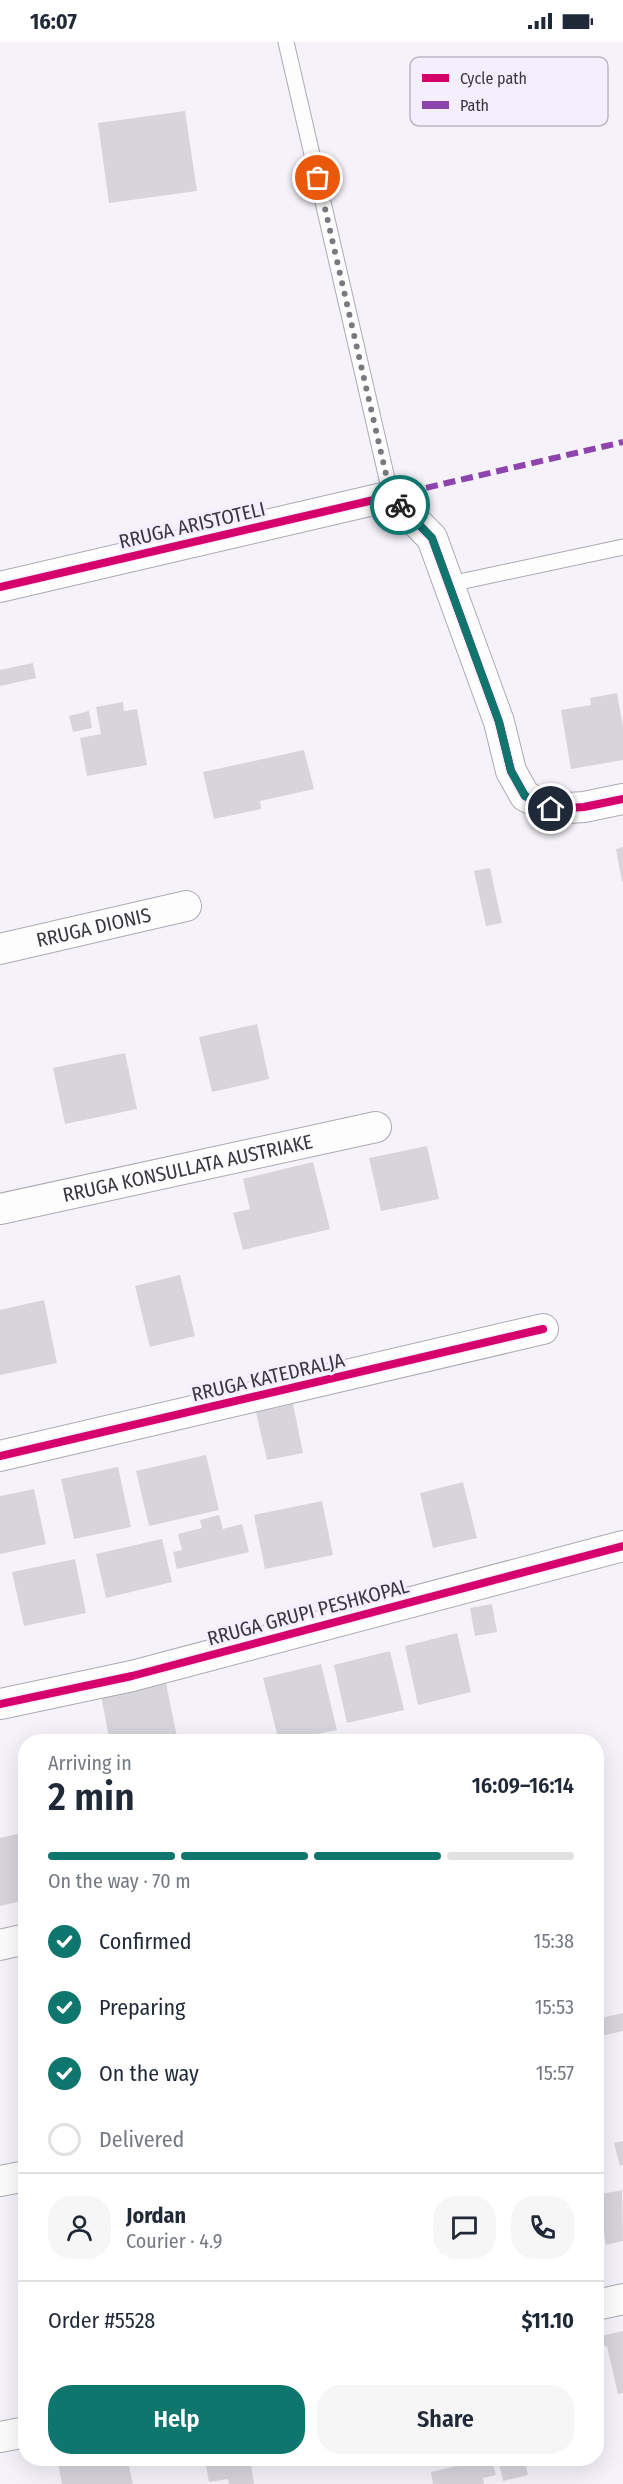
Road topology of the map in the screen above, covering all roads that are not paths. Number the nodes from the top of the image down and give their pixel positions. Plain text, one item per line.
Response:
1 (286, 42) edge
2 (391, 496) junction
3 (623, 547) edge
4 (450, 584) junction
5 (0, 587) edge
6 (623, 799) edge
7 (186, 906) dead end
8 (0, 949) edge
9 (376, 1127) dead end
10 (0, 1209) edge
11 (543, 1329) dead end
12 (0, 1456) edge
13 (623, 1546) edge
14 (0, 1704) edge
15 (18, 1941) edge
16 (0, 1945) edge
17 (18, 2177) edge
18 (0, 2181) edge
19 (623, 2299) edge
20 (604, 2303) edge
21 (18, 2434) edge
22 (0, 2438) edge

1 - 2 lane
2 - 4 street
2 - 5 street, RRUGA ARISTOTELI
3 - 4 lane
4 - 6 street
7 - 8 street, RRUGA DIONIS
9 - 10 street, RRUGA KONSULLATA AUSTRIAKE
11 - 12 street, RRUGA KATEDRALJA
13 - 14 street, RRUGA GRUPI PESHKOPAL
15 - 16 street
17 - 18 street
19 - 20 street
21 - 22 street

